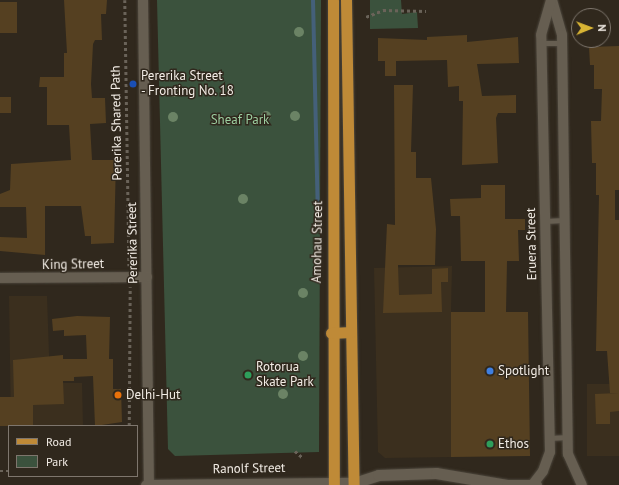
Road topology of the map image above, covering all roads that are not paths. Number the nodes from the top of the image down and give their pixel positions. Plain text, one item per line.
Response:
1 (143, 0) edge
2 (333, 0) edge
3 (346, 0) edge
4 (552, 0) edge
5 (541, 42) junction
6 (562, 42) junction
7 (564, 220) junction
8 (545, 221) junction
9 (147, 277) junction
10 (0, 278) edge
11 (351, 332) junction
12 (331, 333) junction
13 (568, 437) junction
14 (549, 438) junction
15 (253, 484) edge
16 (334, 484) edge
17 (355, 484) edge
18 (146, 485) edge
19 (149, 485) edge
20 (534, 485) edge
21 (582, 485) edge

1 - 9 street, Pererika Street
2 - 12 main road, Amohau Street
3 - 11 main road
4 - 5 street, Eruera Street
4 - 6 street, Eruera Street
5 - 6 lane
5 - 8 street, Eruera Street
6 - 7 street, Eruera Street
7 - 8 lane
7 - 13 street, Eruera Street
8 - 14 street, Eruera Street
9 - 10 street, King Street
9 - 19 street, Pererika Street
11 - 12 main road
11 - 17 main road
12 - 16 main road, Amohau Street
13 - 14 lane
13 - 21 street, Eruera Street
14 - 20 street, Eruera Street
15 - 16 street, Ranolf Street
15 - 19 street, Ranolf Street
16 - 17 street, Ranolf Street
17 - 20 street, Ranolf Street
18 - 19 street, Ranolf Street

